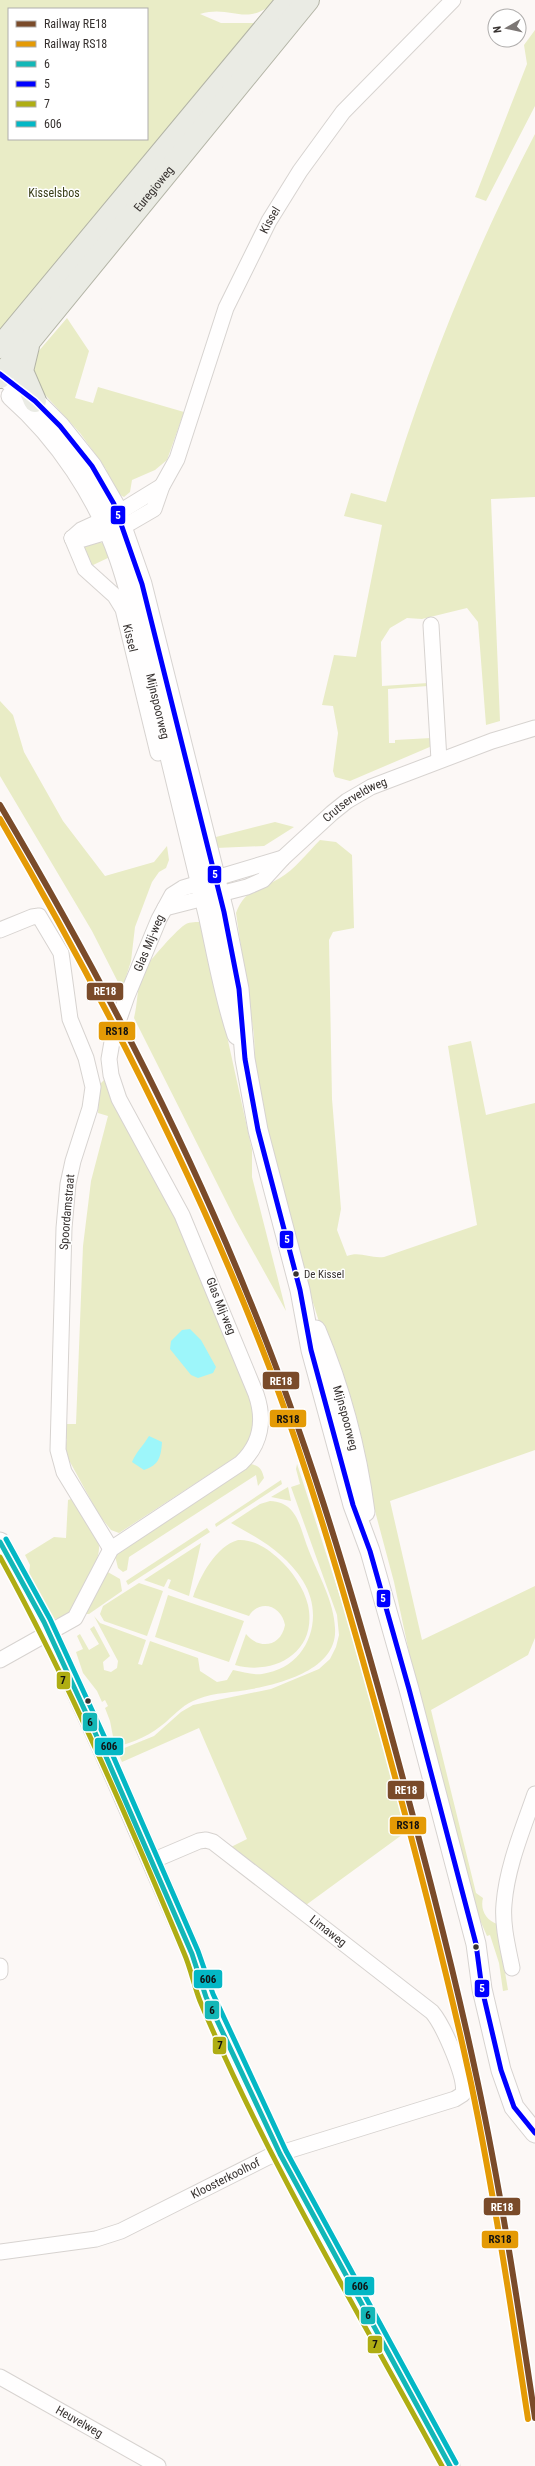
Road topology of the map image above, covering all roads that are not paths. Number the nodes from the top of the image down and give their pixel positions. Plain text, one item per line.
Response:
1 (289, 0) edge
2 (308, 0) edge
3 (453, 0) edge
4 (58, 278) junction
5 (29, 341) junction
6 (0, 347) edge
7 (0, 375) edge
8 (35, 401) junction
9 (113, 523) junction
10 (431, 625) dead end
11 (535, 728) edge
12 (158, 753) dead end
13 (439, 760) junction
14 (210, 888) junction
15 (0, 930) edge
16 (0, 1542) edge
17 (111, 1549) junction
18 (49, 1633) junction
19 (0, 1660) edge
20 (535, 1794) edge
21 (152, 1861) junction
22 (0, 1966) edge
23 (512, 1968) dead end
24 (0, 1972) edge
25 (463, 2084) joint
26 (510, 2084) junction
27 (535, 2127) edge
28 (535, 2134) edge
29 (280, 2154) junction
30 (0, 2252) edge
31 (0, 2377) edge
32 (158, 2466) edge
33 (450, 2466) edge

1 - 4 main road, Euregioweg
2 - 5 main road, Euregioweg
3 - 9 street, Kissel
4 - 6 main road, Euregioweg
4 - 7 main road
5 - 7 main road, Euregioweg
5 - 8 main road
7 - 8 street, Mijnspoorweg
7 - 9 street, Mijnspoorweg
8 - 9 street, Mijnspoorweg
9 - 12 street, Kissel
9 - 14 street, Mijnspoorweg
10 - 13 street
11 - 13 street, Crutserveldweg
13 - 14 street, Crutserveldweg
14 - 17 street, Glas Mij-weg
14 - 26 street, Mijnspoorweg
15 - 17 street, Spoordamstraat
16 - 18 street
17 - 18 street, Glas Mij-weg
18 - 19 street, Glas Mij-weg
18 - 21 street
20 - 23 street
21 - 25 street, Limaweg
21 - 29 street
22 - 24 street
25 - 29 street, Kloosterkoolhof
26 - 27 street
26 - 28 street
29 - 30 street, Kloosterkoolhof
29 - 33 street
31 - 32 street, Heuvelweg

